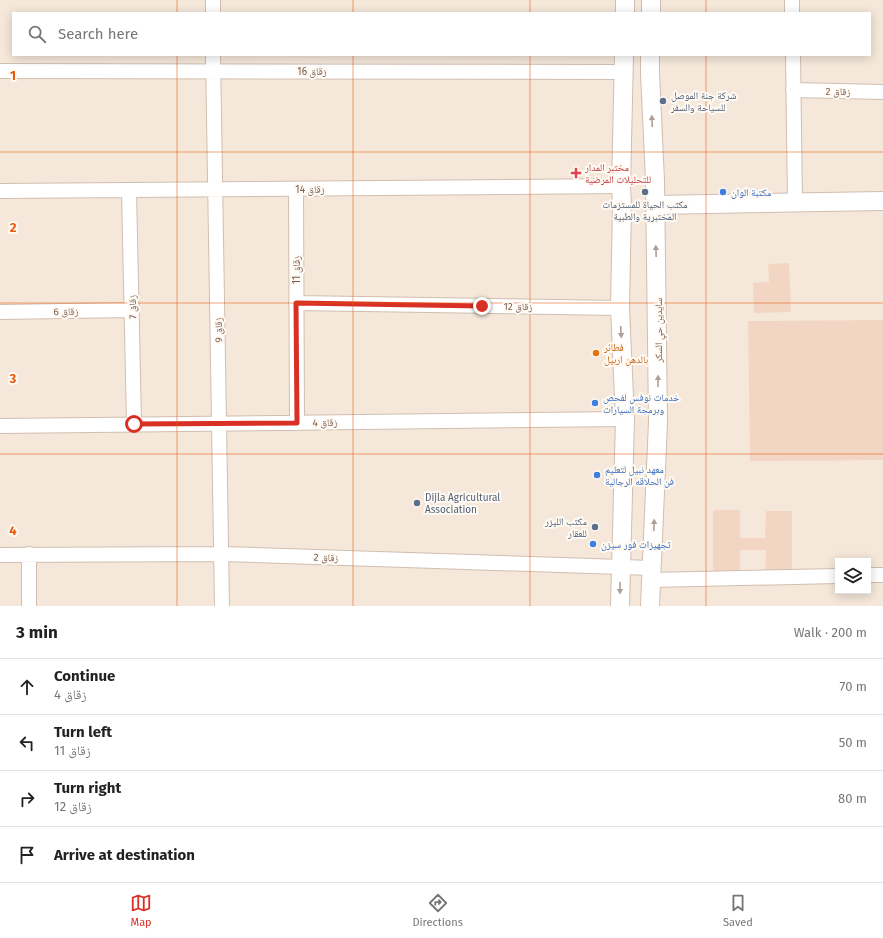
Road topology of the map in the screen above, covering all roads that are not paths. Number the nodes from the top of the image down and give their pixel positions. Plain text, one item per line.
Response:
1 (213, 0) edge
2 (625, 0) edge
3 (651, 0) edge
4 (792, 0) edge
5 (213, 12) edge
6 (624, 12) edge
7 (651, 12) edge
8 (792, 12) edge
9 (214, 56) edge
10 (650, 56) edge
11 (793, 56) edge
12 (624, 63) edge
13 (0, 71) edge
14 (214, 71) junction
15 (793, 90) junction
16 (883, 92) edge
17 (621, 186) junction
18 (296, 189) junction
19 (128, 190) junction
20 (216, 190) junction
21 (0, 191) edge
22 (883, 201) edge
23 (795, 202) junction
24 (655, 205) junction
25 (296, 303) junction
26 (620, 308) junction
27 (132, 310) junction
28 (0, 312) edge
29 (625, 419) junction
30 (220, 423) junction
31 (297, 423) junction
32 (134, 424) junction
33 (0, 426) edge
34 (29, 554) junction
35 (222, 554) junction
36 (0, 555) edge
37 (620, 567) junction
38 (651, 574) junction
39 (871, 575) edge
40 (883, 575) edge
41 (835, 576) edge
42 (29, 606) edge
43 (222, 606) edge
44 (620, 606) edge
45 (650, 606) edge

1 - 5 street
2 - 6 street
3 - 7 street
4 - 8 street
9 - 14 street, زقاق 9
24 -> 10 street, سايدين حي السكر
11 - 15 street
12 - 14 street, زقاق 16
12 - 17 street
13 - 14 street, زقاق 16
14 - 20 street, زقاق 9
15 - 16 street, زقاق 2
15 - 23 street
17 - 18 street, زقاق 14
17 - 26 street
18 - 20 street, زقاق 14
18 - 25 street, زقاق 11
19 - 20 street, زقاق 14
19 - 21 street, زقاق 14
19 - 27 street, زقاق 7
20 - 30 street, زقاق 9
22 - 23 street
23 - 24 street
38 -> 24 street, سايدين حي السكر
25 - 26 street, زقاق 12
25 - 31 street, زقاق 11
26 -> 29 street
27 - 28 street, زقاق 6
27 - 32 street, زقاق 7
29 - 31 street, زقاق 4
29 - 37 street
30 - 31 street, زقاق 4
30 - 32 street, زقاق 4
30 - 35 street, زقاق 9
32 - 33 street, زقاق 4
34 - 35 street, زقاق 2
34 - 36 street, زقاق 2
34 - 42 street
35 - 37 street, زقاق 2
35 - 43 street, زقاق 9
37 - 38 street, زقاق 2
37 -> 44 street
38 - 41 street, زقاق 2
38 - 45 street, سايدين حي السكر
39 - 40 street

